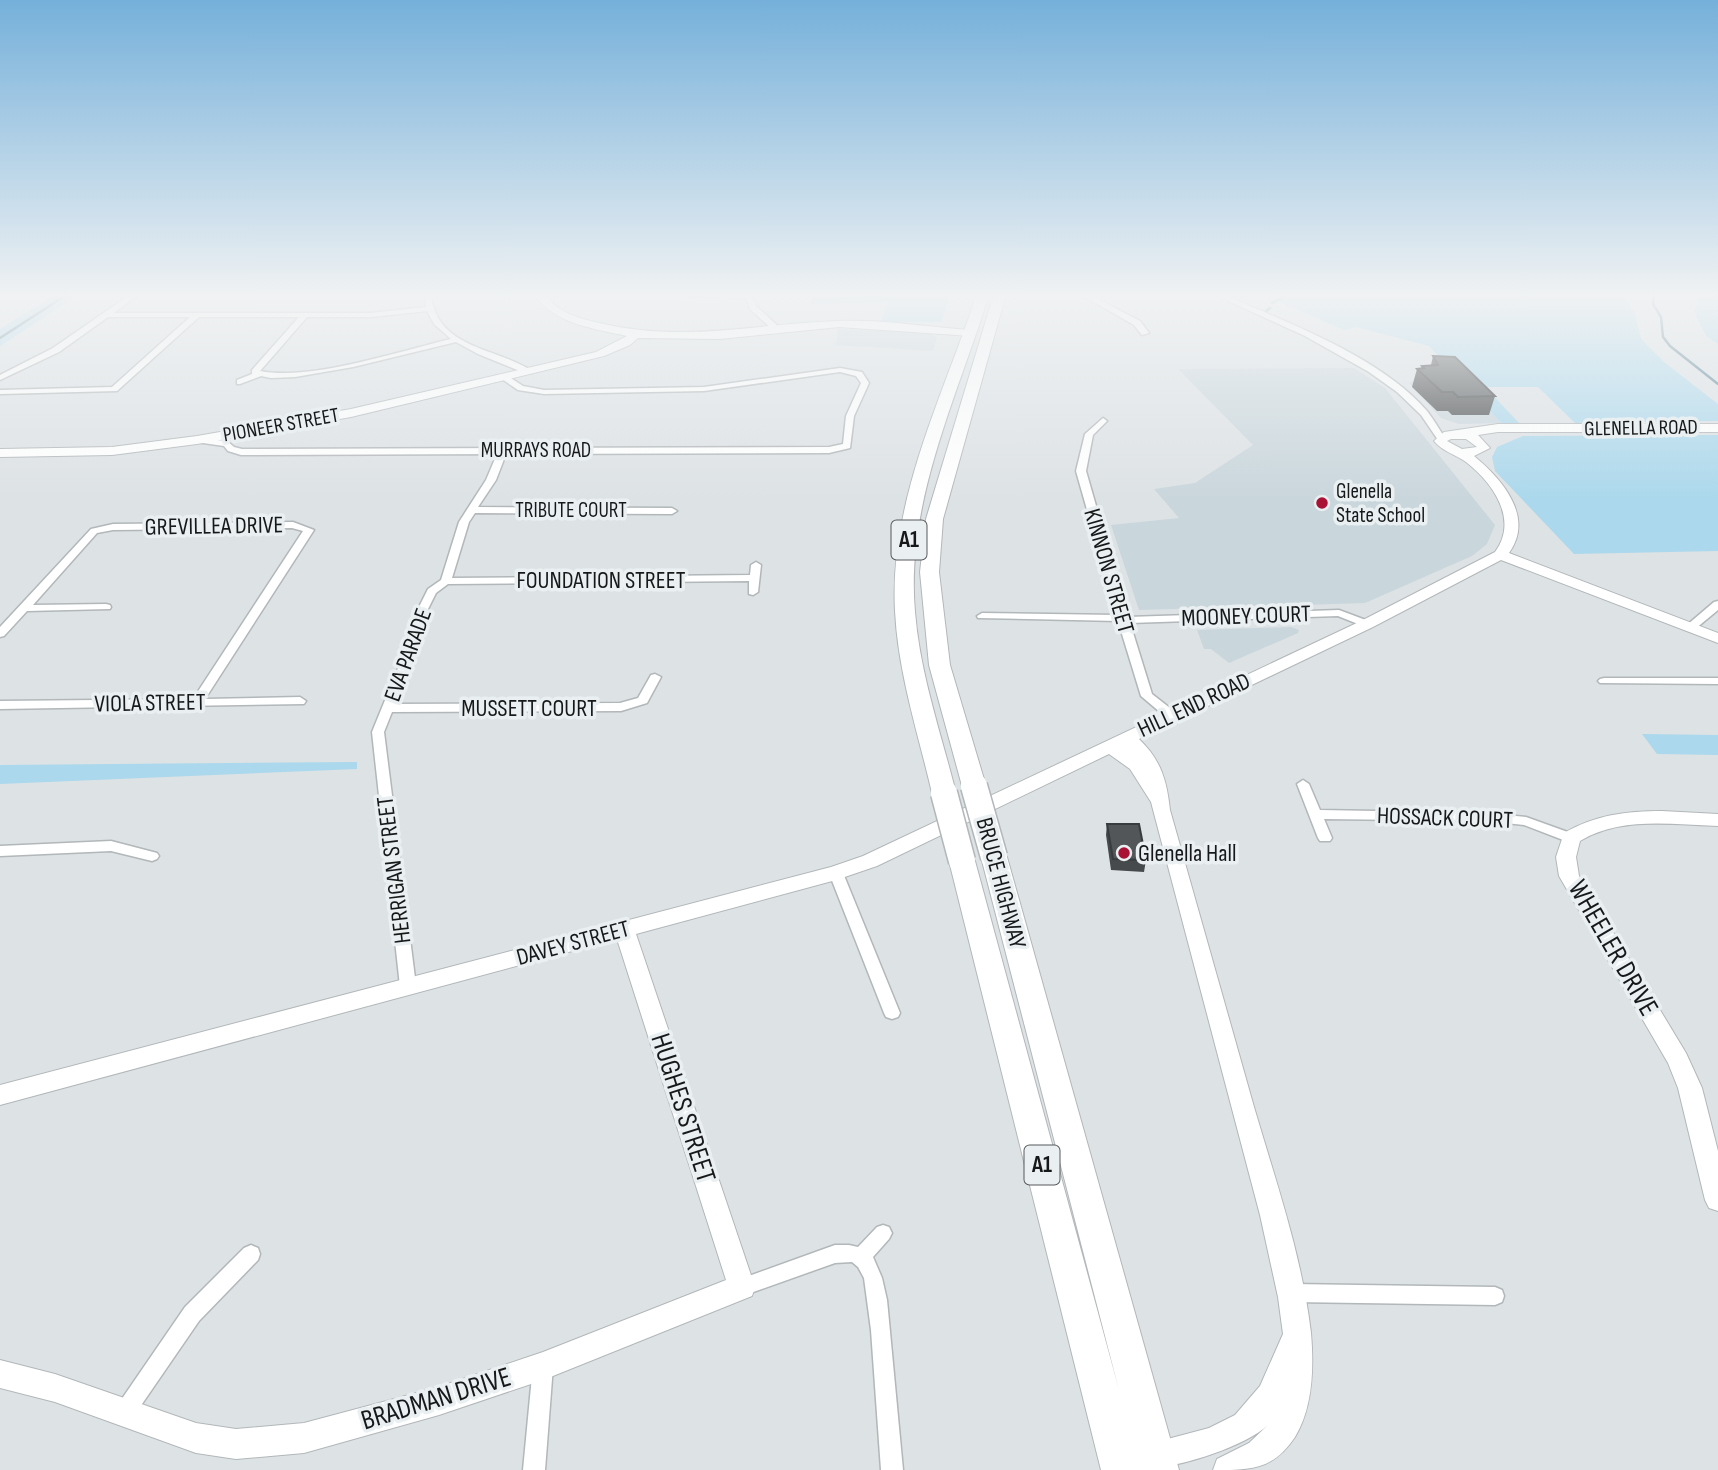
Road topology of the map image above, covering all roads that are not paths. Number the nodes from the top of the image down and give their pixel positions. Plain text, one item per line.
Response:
1 (31, 363) edge
2 (144, 363) edge
3 (262, 363) edge
4 (354, 363) edge
5 (508, 363) edge
6 (561, 363) edge
7 (960, 363) edge
8 (979, 363) edge
9 (1359, 363) edge
10 (528, 371) junction
11 (258, 374) junction
12 (503, 377) junction
13 (0, 378) edge
14 (240, 382) dead end
15 (0, 392) edge
16 (1103, 421) dead end
17 (1431, 422) junction
18 (1718, 428) edge
19 (1564, 429) junction
20 (244, 432) junction
21 (1459, 435) junction
22 (1441, 438) junction
23 (197, 440) junction
24 (227, 444) junction
25 (846, 446) joint
26 (1481, 446) junction
27 (503, 450) junction
28 (1457, 451) junction
29 (5, 453) edge
30 (0, 462) edge
31 (1479, 466) junction
32 (470, 510) junction
33 (672, 510) dead end
34 (1504, 552) junction
35 (756, 565) dead end
36 (755, 578) junction
37 (446, 581) junction
38 (753, 592) dead end
39 (1718, 604) edge
40 (106, 607) dead end
41 (24, 608) junction
42 (982, 616) dead end
43 (1123, 619) junction
44 (1367, 624) junction
45 (1691, 627) junction
46 (0, 634) edge
47 (1718, 638) edge
48 (655, 677) dead end
49 (1604, 681) dead end
50 (1718, 681) edge
51 (300, 701) dead end
52 (197, 702) junction
53 (0, 705) edge
54 (388, 708) junction
55 (1171, 715) junction
56 (1119, 742) junction
57 (378, 753) joint
58 (1303, 784) dead end
59 (1316, 814) junction
60 (1718, 820) edge
61 (1325, 838) dead end
62 (1571, 838) junction
63 (0, 851) edge
64 (152, 856) dead end
65 (836, 873) junction
66 (624, 929) junction
67 (408, 986) junction
68 (892, 1013) dead end
69 (0, 1095) edge
70 (1718, 1200) edge
71 (883, 1233) dead end
72 (251, 1254) dead end
73 (862, 1257) junction
74 (742, 1287) junction
75 (1292, 1293) junction
76 (1495, 1296) dead end
77 (1295, 1331) junction
78 (543, 1366) junction
79 (0, 1374) edge
80 (124, 1413) junction
81 (1147, 1467) edge
82 (534, 1470) edge
83 (892, 1470) edge
84 (1228, 1470) edge

1 - 13 street
2 - 15 street
3 - 11 street
4 - 11 street
5 - 10 street
6 - 10 street, PIONEER STREET
7 - 81 highway, BRUCE HIGHWAY / A1, bridge
8 - 81 highway, BRUCE HIGHWAY / A1, bridge
9 - 17 street
10 - 12 street, PIONEER STREET
11 - 14 street
12 - 20 street, PIONEER STREET
12 - 25 street
16 - 43 street, KINNON STREET
17 - 21 street
17 - 22 street
18 - 19 street, GLENELLA ROAD
19 - 21 street, GLENELLA ROAD
19 - 26 street, GLENELLA ROAD
20 - 23 street, PIONEER STREET
20 - 24 street
21 - 22 street, GLENELLA ROAD
21 - 26 street
22 - 28 street
23 - 24 street, MURRAYS ROAD
23 - 29 street, PIONEER STREET
24 - 27 street, MURRAYS ROAD
25 - 27 street, MURRAYS ROAD
26 - 28 street, GLENELLA ROAD
26 - 31 street
27 - 32 street, EVA PARADE
28 - 31 street
29 - 30 street
31 - 34 street
32 - 33 street, TRIBUTE COURT
32 - 37 street, EVA PARADE
34 - 44 street, HILL END ROAD
34 - 45 street
35 - 36 street
36 - 37 street, FOUNDATION STREET
36 - 38 street
37 - 54 street, EVA PARADE
39 - 45 street
40 - 41 street
41 - 46 street, GREVILLEA DRIVE
41 - 52 street, GREVILLEA DRIVE
42 - 43 street, MOONEY COURT
43 - 44 street, MOONEY COURT
43 - 55 street, KINNON STREET
44 - 55 street, HILL END ROAD
45 - 47 street
48 - 54 street, MUSSETT COURT
49 - 50 street
51 - 52 street, VIOLA STREET
52 - 53 street, VIOLA STREET
54 - 57 street, EVA PARADE
55 - 56 street, HILL END ROAD
56 - 65 street, DAVEY STREET
56 - 75 street
57 - 67 street, HERRIGAN STREET
58 - 59 street
59 - 61 street
59 - 62 street, HOSSACK COURT
60 - 62 street
62 - 70 street, WHEELER DRIVE
63 - 64 street
65 - 66 street, DAVEY STREET
65 - 68 street
66 - 67 street, DAVEY STREET
66 - 74 street, HUGHES STREET
67 - 69 street, DAVEY STREET
71 - 73 street
72 - 80 street
73 - 74 street, BRADMAN DRIVE
73 - 83 street
74 - 78 street, BRADMAN DRIVE
75 - 76 street
75 - 77 street
77 - 81 street
77 - 84 street
78 - 80 street, BRADMAN DRIVE
78 - 82 street
79 - 80 street, BRADMAN DRIVE

